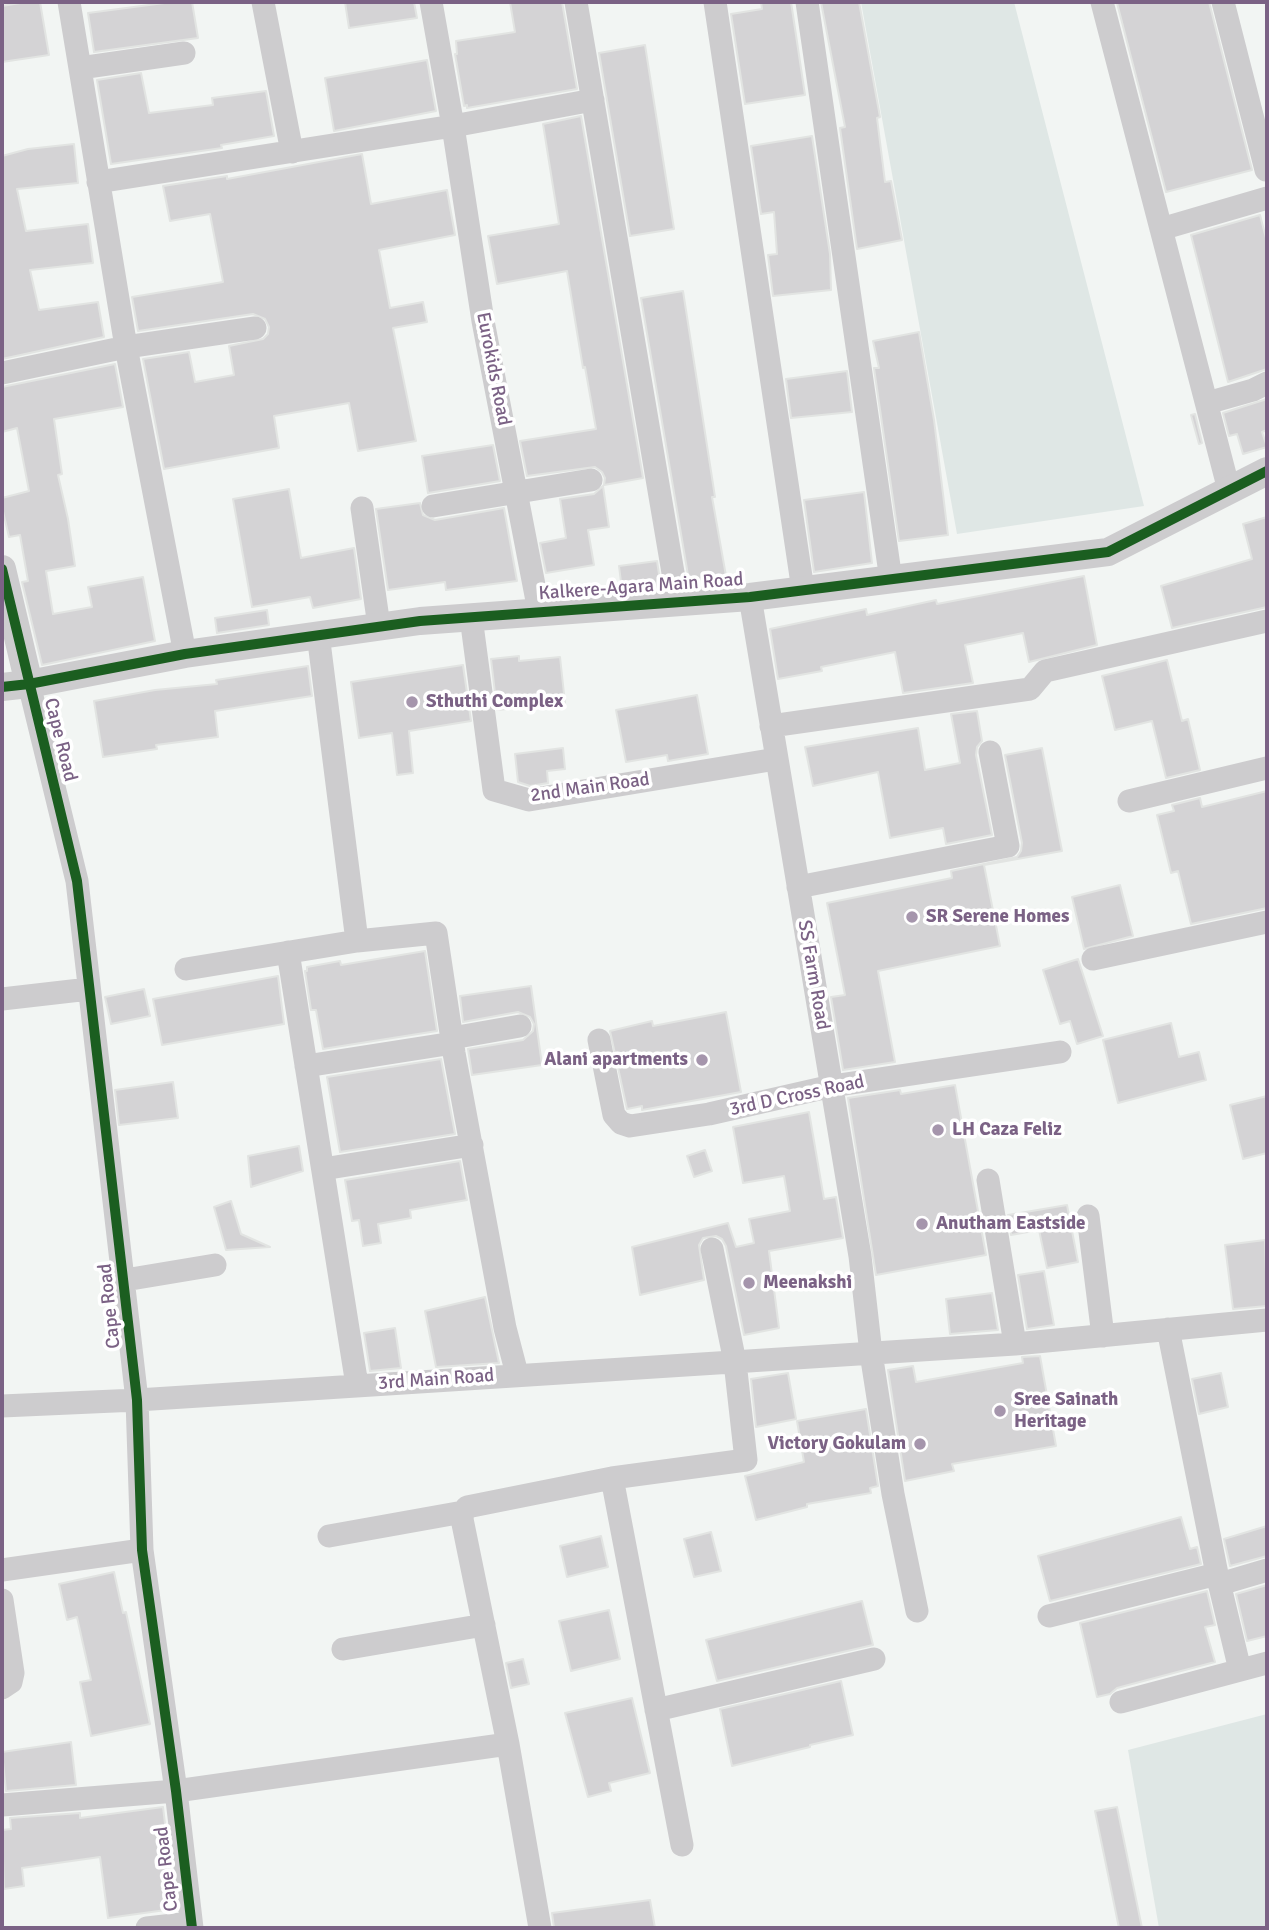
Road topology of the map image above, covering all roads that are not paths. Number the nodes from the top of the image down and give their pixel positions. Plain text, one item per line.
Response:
1 (69, 2) edge
2 (263, 2) edge
3 (431, 2) edge
4 (576, 2) edge
5 (715, 2) edge
6 (807, 2) edge
7 (1102, 2) edge
8 (1223, 2) edge
9 (184, 54) dead end
10 (80, 68) junction
11 (593, 100) junction
12 (453, 126) junction
13 (292, 152) junction
14 (1266, 170) edge
15 (98, 182) junction
16 (1267, 198) edge
17 (1161, 229) junction
18 (255, 328) dead end
19 (126, 347) junction
20 (2, 373) edge
21 (1267, 383) edge
22 (1207, 404) junction
23 (1267, 471) edge
24 (591, 480) dead end
25 (1229, 490) junction
26 (516, 492) junction
27 (433, 506) dead end
28 (362, 508) dead end
29 (2, 569) edge
30 (891, 580) junction
31 (803, 590) junction
32 (750, 597) junction
33 (678, 602) junction
34 (539, 611) junction
35 (471, 617) junction
36 (1267, 621) edge
37 (379, 626) junction
38 (318, 634) junction
39 (185, 654) junction
40 (15, 685) edge
41 (771, 726) junction
42 (990, 752) dead end
43 (776, 758) junction
44 (1267, 768) edge
45 (1129, 801) dead end
46 (798, 887) junction
47 (1267, 922) edge
48 (357, 941) junction
49 (288, 953) junction
50 (1093, 959) dead end
51 (186, 969) dead end
52 (89, 989) junction
53 (2, 999) edge
54 (520, 1026) dead end
55 (453, 1040) junction
56 (599, 1040) dead end
57 (1060, 1052) dead end
58 (306, 1066) junction
59 (832, 1086) junction
60 (472, 1145) junction
61 (323, 1169) junction
62 (988, 1180) dead end
63 (1088, 1216) dead end
64 (712, 1249) dead end
65 (215, 1265) dead end
66 (125, 1280) junction
67 (1267, 1320) edge
68 (1168, 1329) junction
69 (1103, 1336) junction
70 (1015, 1344) junction
71 (871, 1353) junction
72 (735, 1362) junction
73 (517, 1374) junction
74 (357, 1385) junction
75 (137, 1400) junction
76 (2, 1406) edge
77 (612, 1478) junction
78 (463, 1512) junction
79 (329, 1536) dead end
80 (142, 1550) junction
81 (2, 1570) edge
82 (1267, 1570) edge
83 (1218, 1579) junction
84 (2, 1600) edge
85 (917, 1611) dead end
86 (1049, 1616) dead end
87 (484, 1625) junction
88 (343, 1649) dead end
89 (874, 1659) dead end
90 (1267, 1663) edge
91 (1240, 1671) junction
92 (2, 1688) edge
93 (1121, 1702) dead end
94 (656, 1710) junction
95 (508, 1744) junction
96 (176, 1791) junction
97 (2, 1805) edge
98 (682, 1845) dead end
99 (191, 1926) edge
100 (148, 1928) edge
101 (540, 1928) edge

1 - 10 street
2 - 13 street
3 - 12 street, Eurokids Road
4 - 11 street
5 - 31 street
6 - 30 street
7 - 17 street
8 - 14 street
9 - 10 street
10 - 15 street
11 - 12 street
11 - 33 street
12 - 13 street
12 - 26 street, Eurokids Road
13 - 15 street
15 - 19 street
16 - 17 street
17 - 22 street
18 - 19 street
19 - 20 street
19 - 39 street
21 - 22 street
22 - 25 street
23 - 25 street, Kalkere-Agara Main Road
24 - 26 street
25 - 30 street, Kalkere-Agara Main Road
26 - 27 street
26 - 34 street, Eurokids Road
28 - 37 street
29 - 40 street
30 - 31 street, Kalkere-Agara Main Road
31 - 32 street, Kalkere-Agara Main Road
32 - 33 street, Kalkere-Agara Main Road
32 - 41 street, SS Farm Road
33 - 34 street, Kalkere-Agara Main Road
34 - 35 street, Kalkere-Agara Main Road
35 - 37 street, Kalkere-Agara Main Road
35 - 43 street, 2nd Main Road
36 - 41 street
37 - 38 street, Kalkere-Agara Main Road
38 - 39 street, Kalkere-Agara Main Road
38 - 48 street
39 - 40 street, Kalkere-Agara Main Road
40 - 52 street, Cape Road
41 - 43 street, SS Farm Road
42 - 46 street
43 - 46 street, SS Farm Road
44 - 45 street
46 - 59 street, SS Farm Road
47 - 50 street
48 - 49 street
48 - 55 street
49 - 51 street
49 - 58 street
52 - 53 street
52 - 66 street, Cape Road
54 - 55 street
55 - 58 street
55 - 60 street
56 - 59 street, 3rd D Cross Road
57 - 59 street, 3rd D Cross Road
58 - 61 street
59 - 71 street, SS Farm Road
60 - 61 street
60 - 73 street
61 - 74 street
62 - 70 street
63 - 69 street
64 - 72 street
65 - 66 street
66 - 75 street, Cape Road
67 - 68 street, 3rd Main Road
68 - 69 street, 3rd Main Road
68 - 83 street
69 - 70 street, 3rd Main Road
70 - 71 street, 3rd Main Road
71 - 72 street, 3rd Main Road
71 - 85 street, SS Farm Road
72 - 73 street, 3rd Main Road
72 - 77 street
73 - 74 street, 3rd Main Road
74 - 75 street, 3rd Main Road
75 - 76 street, 3rd Main Road
75 - 80 street, Cape Road
77 - 78 street
77 - 94 street
78 - 79 street
78 - 87 street
80 - 81 street
80 - 96 street, Cape Road
82 - 83 street
83 - 86 street
83 - 91 street
84 - 92 street
87 - 88 street
87 - 95 street
89 - 94 street
90 - 91 street
91 - 93 street
94 - 98 street
95 - 96 street
95 - 101 street
96 - 97 street
96 - 99 street, Cape Road
99 - 100 street

